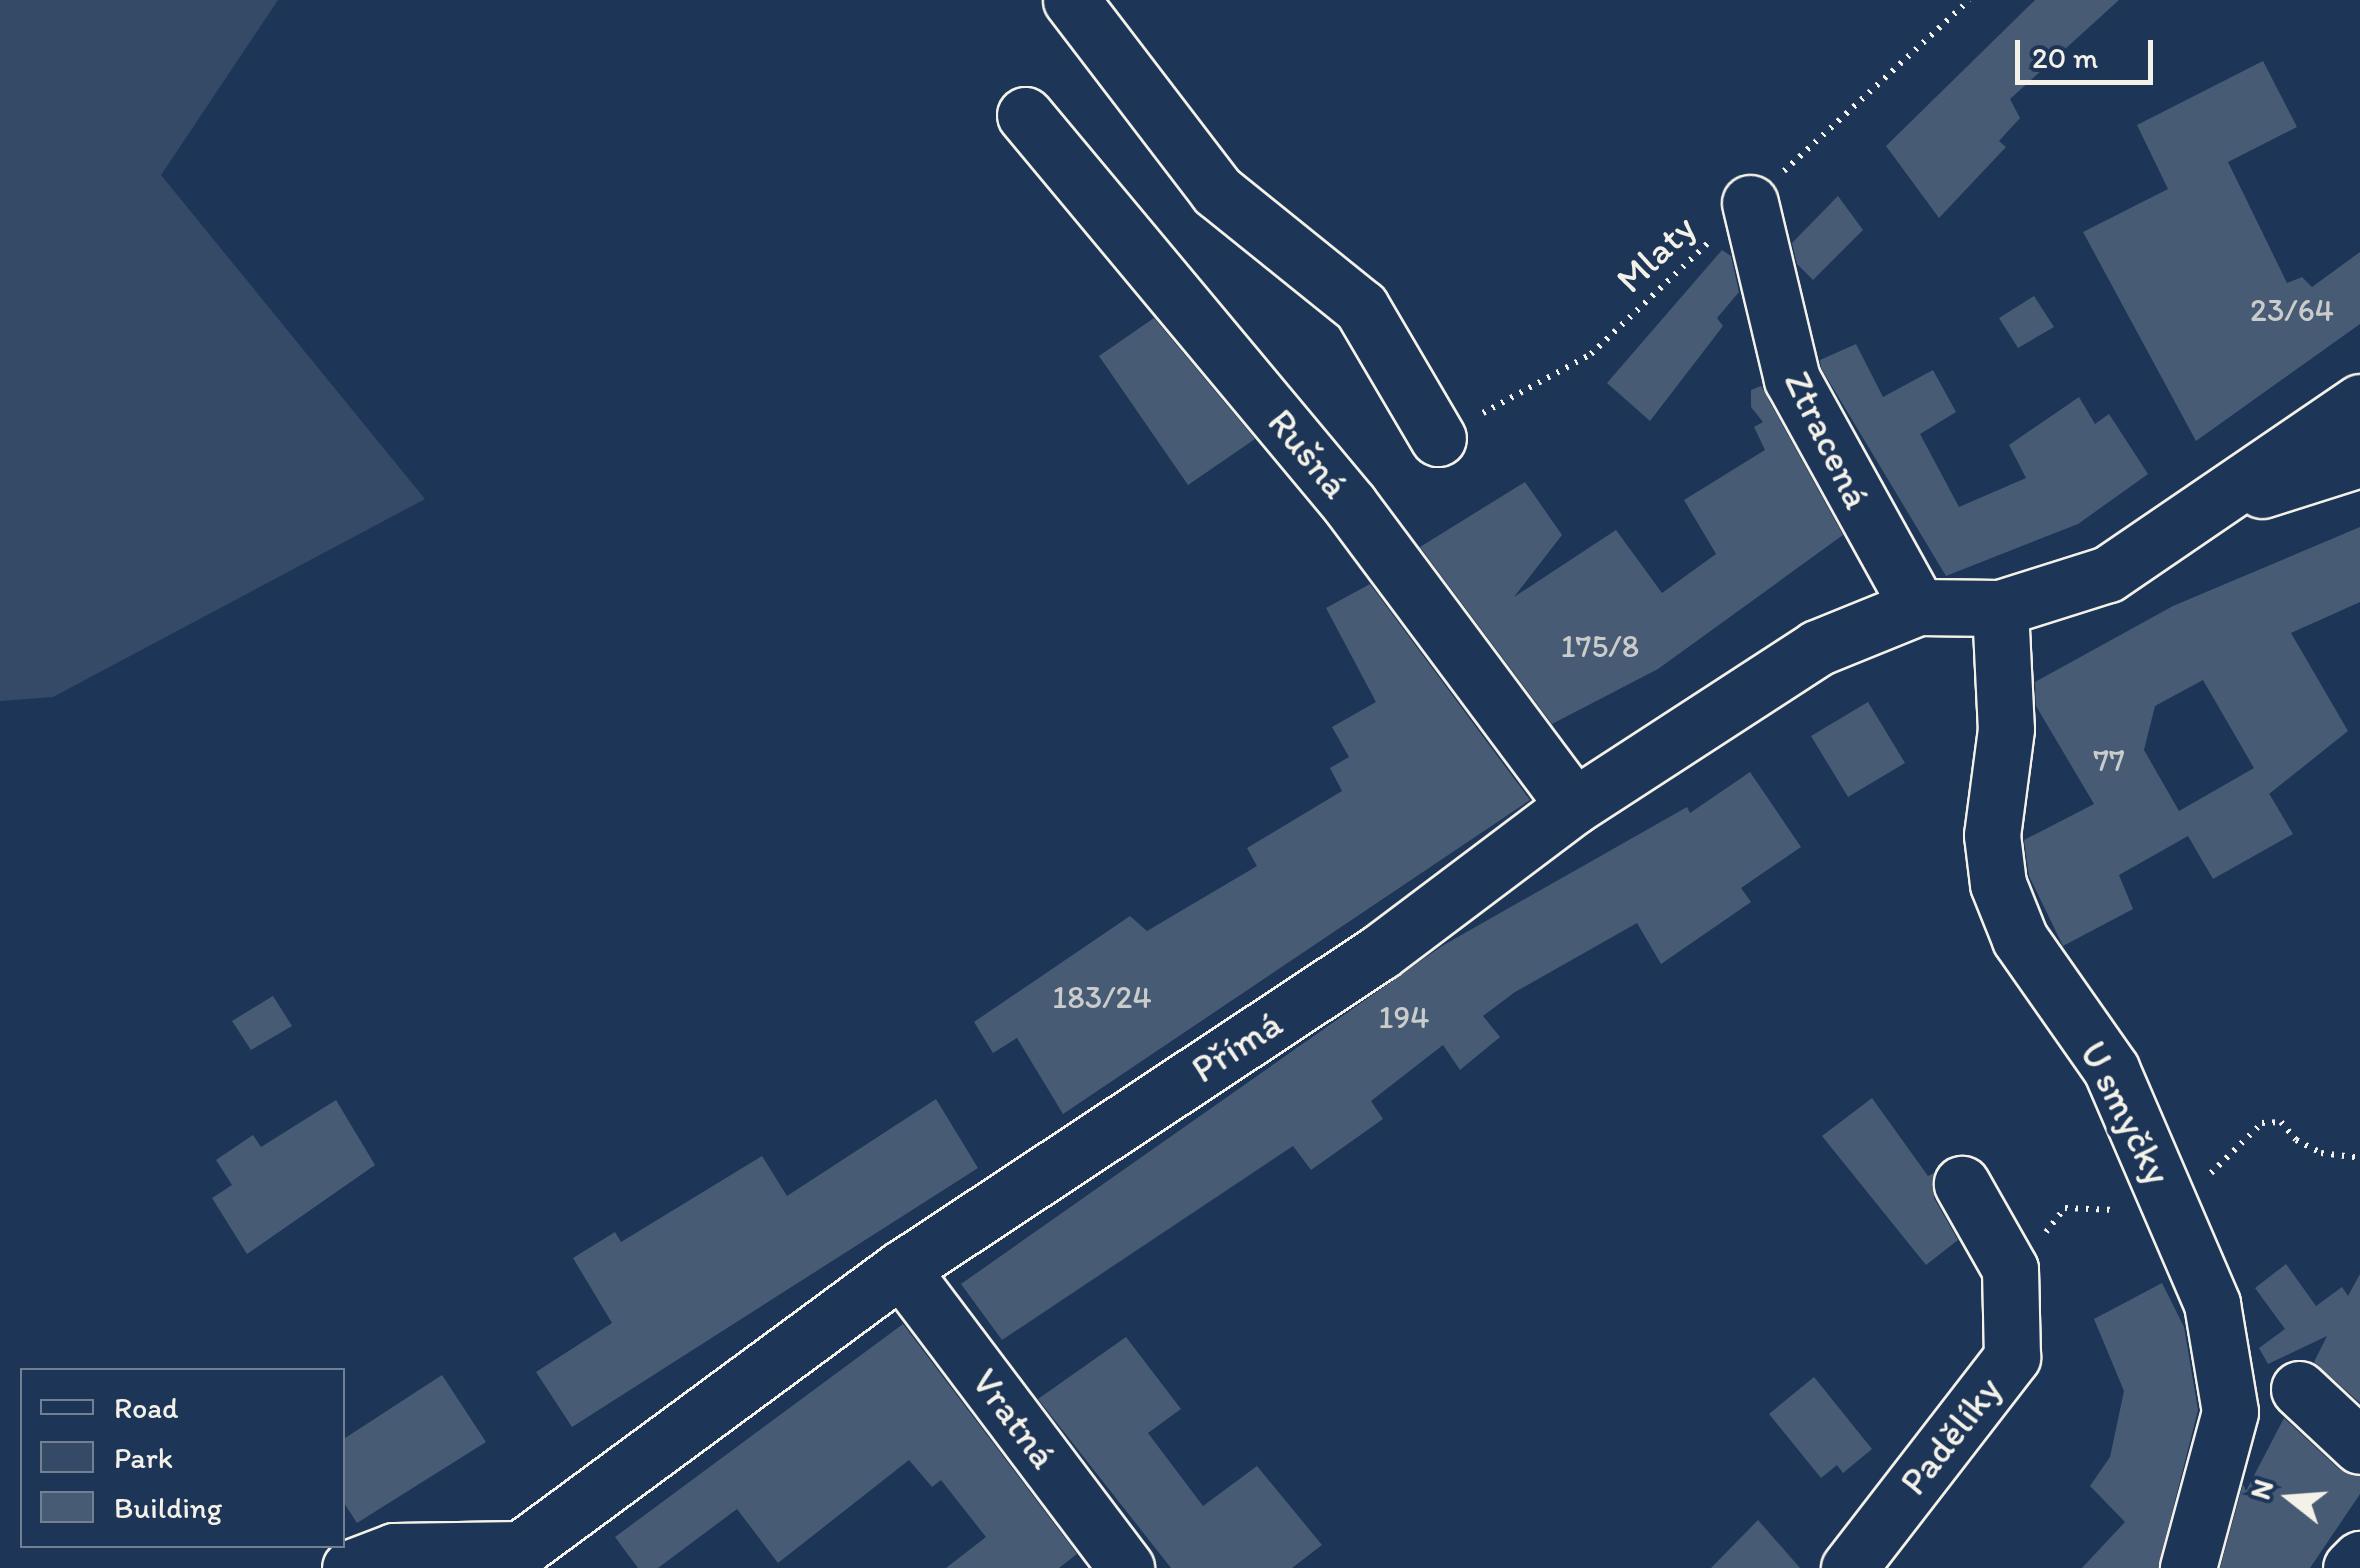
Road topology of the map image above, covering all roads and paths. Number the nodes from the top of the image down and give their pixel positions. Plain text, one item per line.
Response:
1 (1071, 0) edge
2 (1969, 0) edge
3 (1024, 114) dead end
4 (1750, 203) junction
5 (2360, 402) edge
6 (1438, 438) joint
7 (2360, 459) edge
8 (2220, 501) junction
9 (1918, 608) junction
10 (2000, 608) junction
11 (1574, 806) junction
12 (2246, 1135) dead end
13 (2360, 1158) edge
14 (1962, 1184) dead end
15 (2174, 1212) junction
16 (2045, 1244) dead end
17 (901, 1269) junction
18 (2299, 1389) dead end
19 (2360, 1446) edge
20 (517, 1559) edge
21 (2360, 1559) edge
22 (350, 1568) edge
23 (1126, 1568) edge
24 (1849, 1568) edge
25 (2188, 1568) edge
26 (2351, 1568) edge

1 - 6 street
2 - 4 path, Mlaty
3 - 11 street, Rušná
4 - 6 path, Mlaty
4 - 9 street, Ztracená
5 - 8 street
7 - 8 street
8 - 10 street, Přímá
9 - 10 street, Přímá
9 - 11 street, Přímá
10 - 15 street, U smyčky
11 - 17 street, Přímá
12 - 13 path
14 - 24 street, Padělíky
15 - 16 path
15 - 25 street, U smyčky
17 - 20 street, Přímá
17 - 23 street, Vratná
18 - 19 street
20 - 22 street
21 - 26 street

